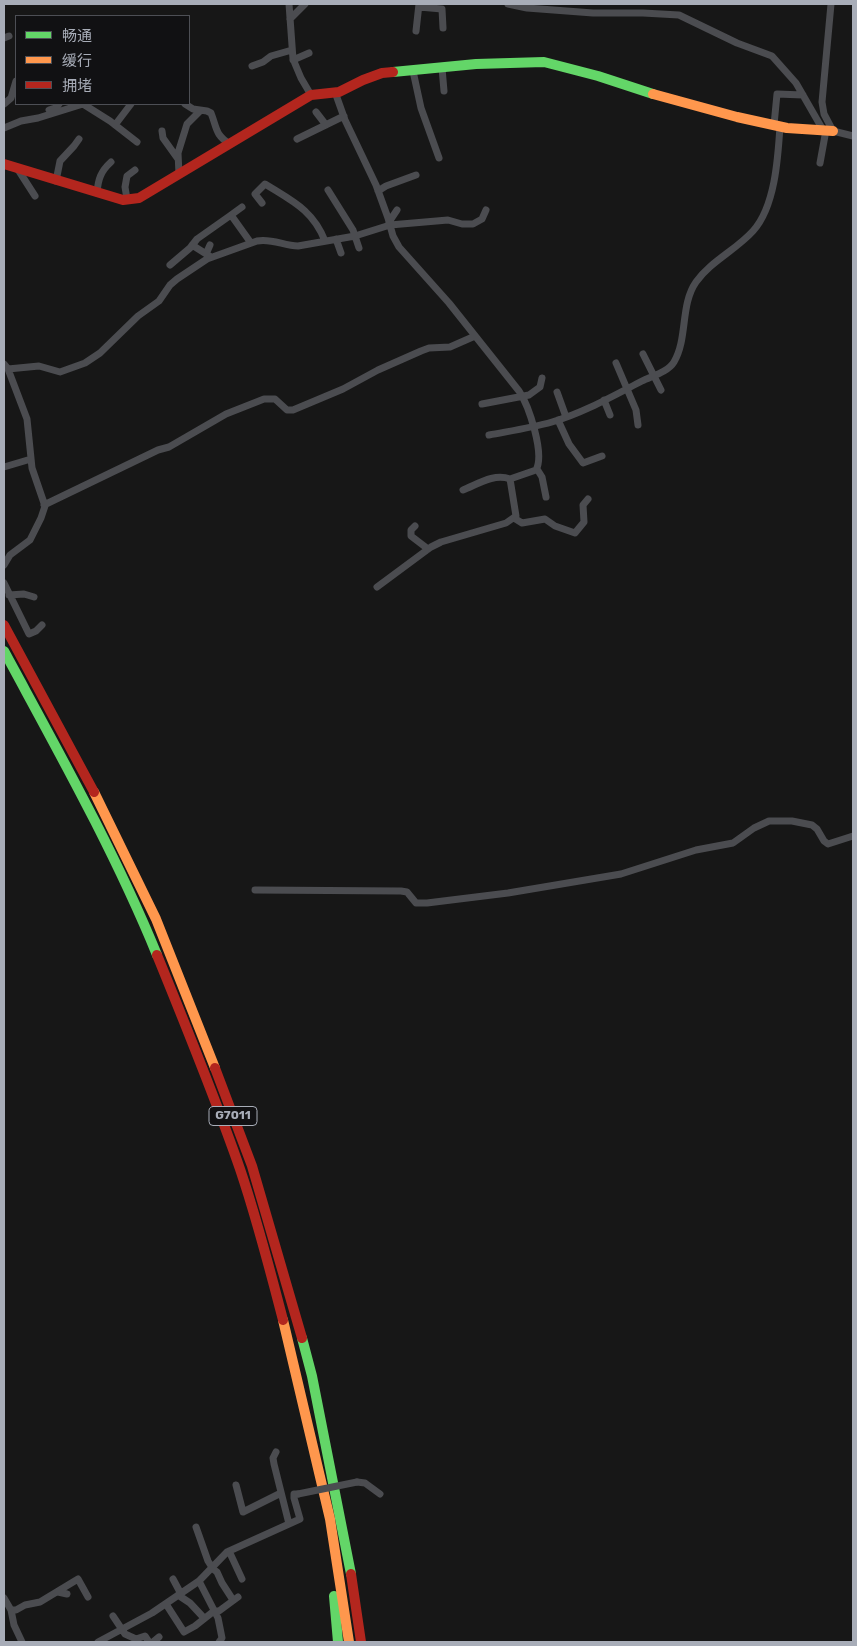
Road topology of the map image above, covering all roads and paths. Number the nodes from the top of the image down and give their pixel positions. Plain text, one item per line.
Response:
1 (289, 4) edge
2 (305, 4) edge
3 (508, 4) edge
4 (831, 4) edge
5 (419, 6) edge
6 (290, 19) junction
7 (443, 28) dead end
8 (416, 31) dead end
9 (292, 50) junction
10 (309, 53) dead end
11 (293, 60) junction
12 (252, 66) dead end
13 (442, 68) junction
14 (413, 71) junction
15 (15, 84) edge
16 (444, 91) dead end
17 (335, 92) junction
18 (311, 94) junction
19 (803, 95) junction
20 (4, 104) edge
21 (57, 105) edge
22 (80, 105) edge
23 (85, 105) edge
24 (130, 105) edge
25 (187, 105) edge
26 (200, 111) junction
27 (316, 112) dead end
28 (344, 116) junction
29 (23, 121) junction
30 (115, 125) junction
31 (326, 125) junction
32 (777, 126) junction
33 (4, 128) edge
34 (827, 130) junction
35 (162, 131) dead end
36 (853, 136) edge
37 (79, 139) dead end
38 (297, 139) dead end
39 (137, 142) dead end
40 (230, 144) junction
41 (439, 158) dead end
42 (178, 159) junction
43 (111, 162) dead end
44 (820, 163) dead end
45 (4, 164) edge
46 (17, 168) junction
47 (135, 170) dead end
48 (179, 174) junction
49 (416, 175) dead end
50 (56, 181) junction
51 (328, 190) dead end
52 (378, 191) junction
53 (96, 193) junction
54 (35, 196) dead end
55 (126, 199) junction
56 (262, 203) dead end
57 (242, 207) dead end
58 (397, 210) dead end
59 (486, 210) dead end
60 (231, 215) junction
61 (389, 223) junction
62 (356, 236) junction
63 (336, 239) junction
64 (325, 241) junction
65 (251, 243) junction
66 (192, 245) junction
67 (210, 245) dead end
68 (359, 248) dead end
69 (341, 253) dead end
70 (208, 256) junction
71 (170, 265) dead end
72 (475, 336) junction
73 (643, 354) dead end
74 (616, 363) dead end
75 (6, 366) edge
76 (654, 375) junction
77 (542, 378) dead end
78 (628, 389) junction
79 (661, 390) dead end
80 (557, 392) dead end
81 (523, 396) junction
82 (604, 400) junction
83 (482, 404) dead end
84 (610, 415) dead end
85 (566, 417) junction
86 (558, 420) junction
87 (638, 425) dead end
88 (534, 427) junction
89 (488, 435) dead end
90 (602, 456) dead end
91 (31, 459) junction
92 (4, 467) edge
93 (537, 469) junction
94 (510, 478) junction
95 (463, 490) dead end
96 (546, 497) dead end
97 (588, 499) dead end
98 (44, 505) junction
99 (514, 518) junction
100 (415, 526) dead end
101 (428, 550) junction
102 (4, 565) edge
103 (4, 583) edge
104 (377, 587) dead end
105 (9, 595) junction
106 (34, 597) dead end
107 (42, 625) dead end
108 (4, 626) edge
109 (4, 652) edge
110 (853, 836) edge
111 (255, 890) dead end
112 (276, 1452) dead end
113 (236, 1485) dead end
114 (281, 1494) junction
115 (380, 1494) dead end
116 (330, 1519) junction
117 (289, 1524) junction
118 (196, 1527) dead end
119 (229, 1551) junction
120 (213, 1569) junction
121 (173, 1579) dead end
122 (242, 1579) dead end
123 (199, 1582) junction
124 (58, 1592) junction
125 (68, 1594) dead end
126 (179, 1594) junction
127 (88, 1597) dead end
128 (4, 1598) edge
129 (166, 1604) junction
130 (11, 1610) junction
131 (214, 1611) junction
132 (113, 1616) dead end
133 (204, 1618) junction
134 (122, 1630) junction
135 (102, 1641) edge
136 (22, 1642) edge
137 (149, 1642) edge
138 (219, 1642) edge
139 (338, 1642) edge
140 (349, 1642) edge
141 (361, 1642) edge

1 - 6 street
2 - 6 street
3 - 19 street
4 - 34 street
5 - 7 street
5 - 8 street
6 - 9 street
9 - 11 street
9 - 12 street
10 - 11 street
11 - 18 street
13 - 14 main road
13 - 16 street
13 - 32 main road
14 - 17 main road
14 - 41 street
15 - 20 street
17 - 18 main road
17 - 28 street
18 - 40 main road
19 - 32 street
19 - 34 street
21 - 29 street
22 - 29 street
23 - 30 street
24 - 30 street
25 - 26 street
26 - 40 street
26 - 42 street
27 - 31 street
28 - 31 street
28 - 52 street
29 - 33 street
30 - 39 street
31 - 38 street
32 - 34 main road
32 - 76 street
34 - 36 street
34 - 44 street
35 - 42 street
37 - 50 street
40 - 48 main road
42 - 48 street
43 - 53 street
45 - 46 main road
46 - 50 main road
46 - 54 street
47 - 55 street
48 - 55 main road
49 - 52 street
50 - 53 main road
51 - 62 street
52 - 61 street
53 - 55 main road
56 - 64 street
57 - 60 street
58 - 61 street
59 - 61 street
60 - 65 street
60 - 66 street
61 - 62 street
61 - 72 street
62 - 63 street
62 - 68 street
63 - 64 street
63 - 69 street
64 - 65 street
65 - 70 street
66 - 70 street
66 - 71 street
67 - 70 street
70 - 75 street
72 - 81 street
72 - 98 street
73 - 76 street
74 - 78 street
75 - 91 street
76 - 78 street
76 - 79 street
77 - 81 street
78 - 82 street
78 - 87 street
80 - 85 street
81 - 83 street
81 - 88 street
82 - 84 street
82 - 85 street
85 - 86 street
86 - 88 street
86 - 90 street
88 - 89 street
88 - 93 street
91 - 92 street
91 - 98 street
93 - 94 street
93 - 96 street
94 - 95 street
94 - 99 street
97 - 99 street
98 - 102 street
99 - 101 street
100 - 101 street
101 - 104 street
103 - 105 street
105 - 106 street
105 - 107 street
108 - 141 main road, G7011
109 - 116 main road, G7011
110 - 111 street
112 - 114 street
113 - 114 street
114 - 117 street
115 - 117 street, bridge
116 - 139 main road
116 - 140 main road, G7011
117 - 119 street
118 - 120 street
119 - 120 street
119 - 122 street
120 - 123 street
120 - 131 street
121 - 126 street
123 - 126 street
123 - 131 street
124 - 125 street
124 - 127 street
124 - 130 street
126 - 129 street
126 - 133 street
128 - 130 street
129 - 133 street
129 - 134 street
130 - 136 street
131 - 133 street
131 - 138 street
132 - 134 street
134 - 135 street
134 - 137 street

